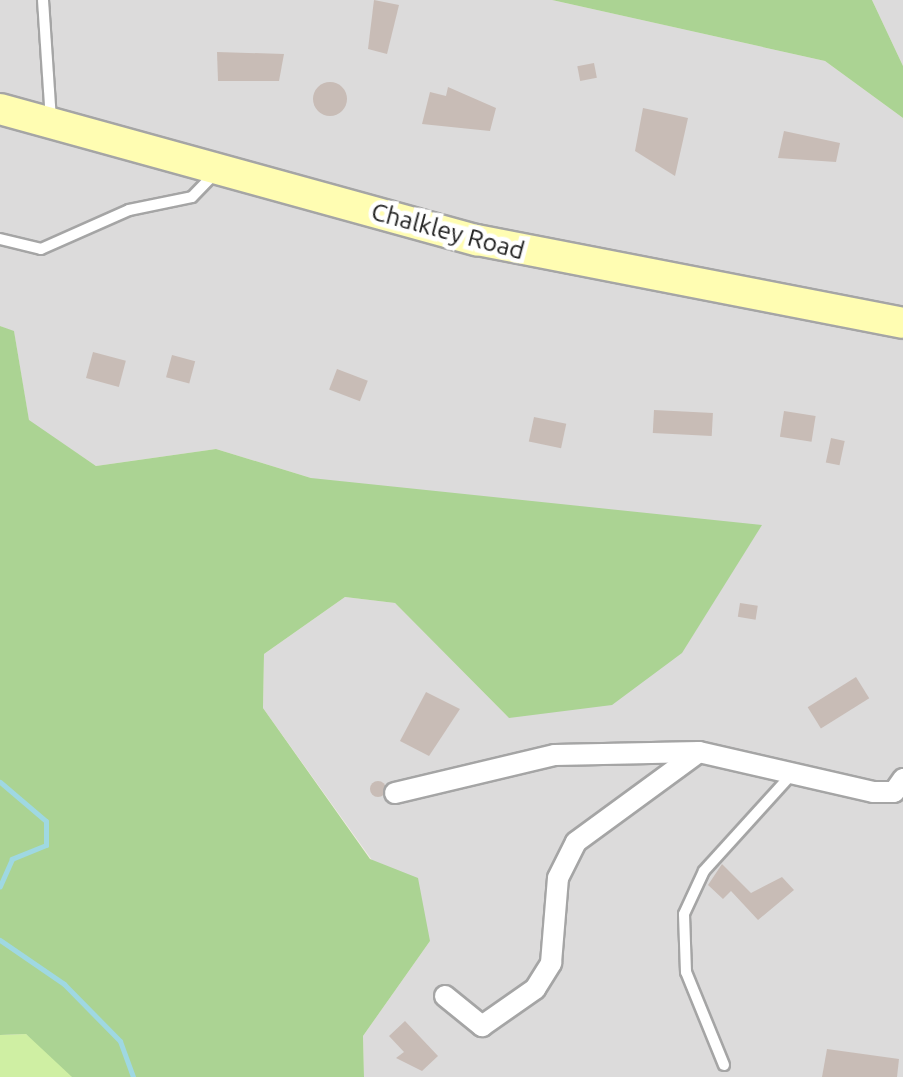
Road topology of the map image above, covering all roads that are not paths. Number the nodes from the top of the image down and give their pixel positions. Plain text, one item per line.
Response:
1 (44, 0) edge
2 (0, 109) edge
3 (51, 120) junction
4 (218, 167) junction
5 (0, 238) edge
6 (903, 323) edge
7 (699, 752) junction
8 (791, 774) junction
9 (903, 779) edge
10 (396, 793) dead end
11 (445, 996) dead end
12 (724, 1065) dead end

1 - 3 lane
2 - 3 street, Chalkley Road
3 - 4 street, Chalkley Road
4 - 5 lane
4 - 6 street, Chalkley Road
7 - 8 street
7 - 10 street
7 - 11 street
8 - 9 street
8 - 12 lane

